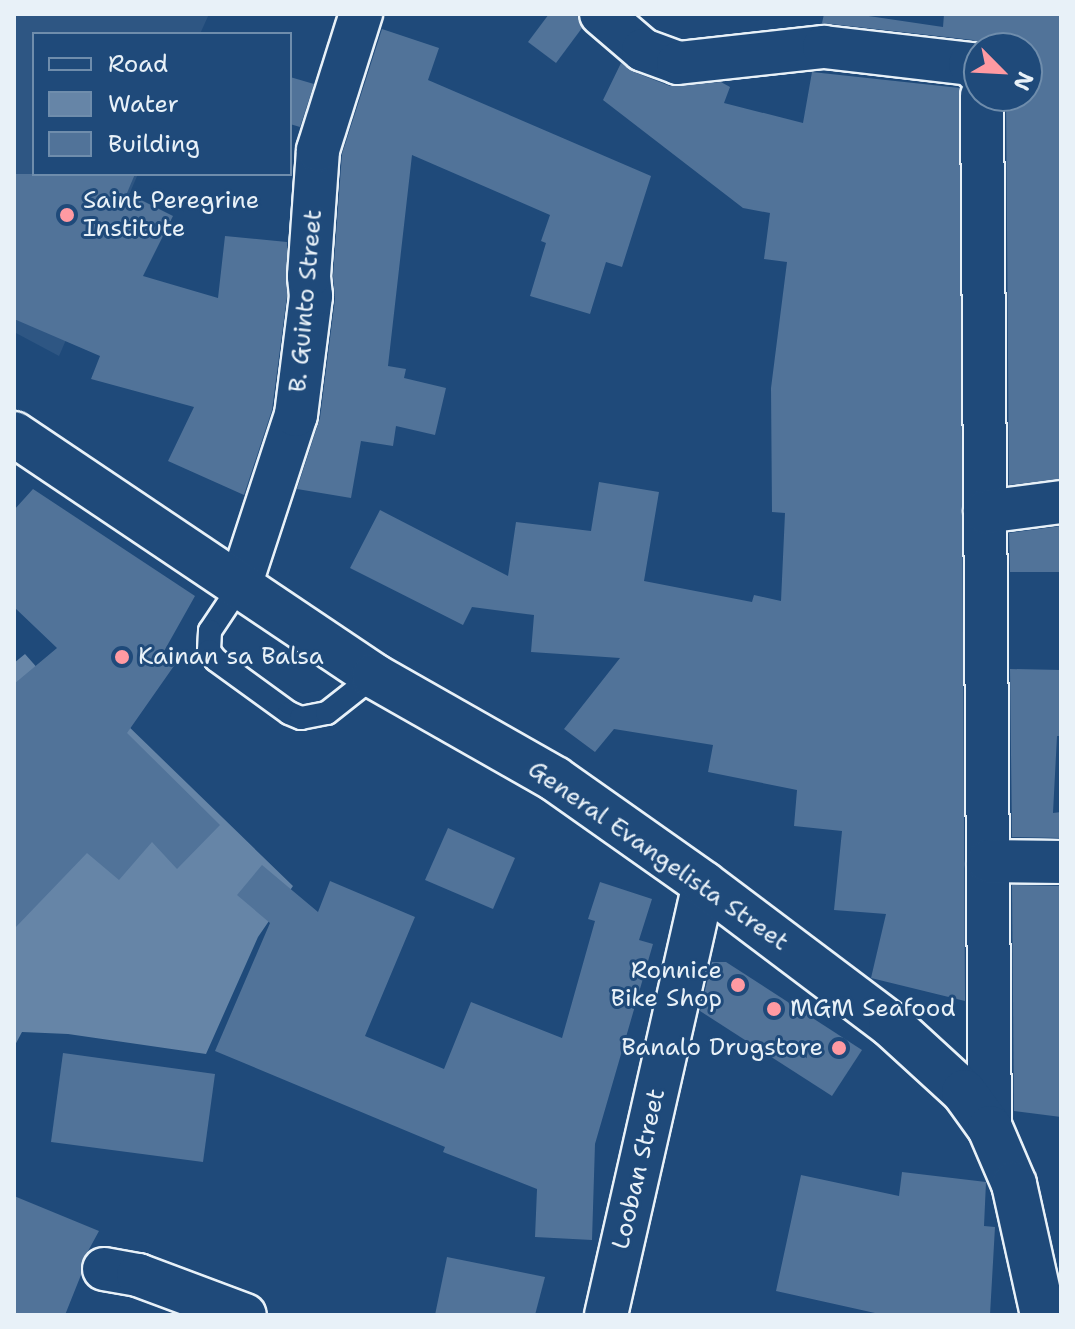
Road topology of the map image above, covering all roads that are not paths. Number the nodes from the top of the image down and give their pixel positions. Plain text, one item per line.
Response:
1 (361, 14) edge
2 (601, 14) edge
3 (963, 63) edge
4 (982, 112) edge
5 (14, 434) edge
6 (1061, 502) edge
7 (985, 512) junction
8 (240, 586) junction
9 (374, 676) junction
10 (988, 861) junction
11 (1061, 862) edge
12 (704, 884) junction
13 (990, 1128) junction
14 (104, 1269) dead end
15 (245, 1315) edge
16 (606, 1315) edge
17 (1043, 1315) edge

1 - 8 street, B. Guinto Street
2 - 3 street
4 - 7 street
5 - 8 main road, General Evangelista Street
6 - 7 street
7 - 10 street
8 - 9 main road, General Evangelista Street
8 - 9 lane
9 - 12 main road, General Evangelista Street
10 - 11 street
10 - 13 street
12 - 13 main road, General Evangelista Street
12 - 16 street, Looban Street
13 - 17 main road, General Evangelista Street
14 - 15 street

